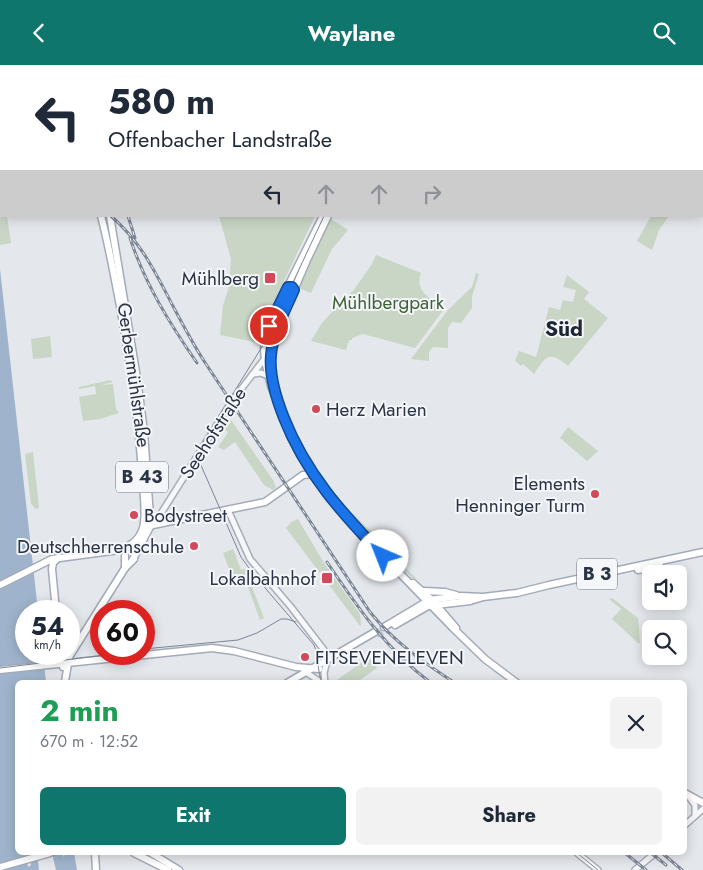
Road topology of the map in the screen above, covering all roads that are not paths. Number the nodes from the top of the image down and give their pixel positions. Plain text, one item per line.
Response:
1 (102, 217) edge
2 (110, 217) edge
3 (323, 217) edge
4 (327, 217) edge
5 (291, 289) junction
6 (272, 348) junction
7 (264, 358) junction
8 (252, 374) junction
9 (268, 375) junction
10 (275, 395) junction
11 (306, 464) junction
12 (312, 474) junction
13 (303, 475) junction
14 (228, 511) junction
15 (153, 524) junction
16 (144, 532) junction
17 (119, 551) junction
18 (703, 552) edge
19 (126, 556) junction
20 (59, 557) junction
21 (703, 557) edge
22 (132, 561) junction
23 (125, 568) junction
24 (396, 570) junction
25 (0, 585) edge
26 (543, 587) junction
27 (423, 591) junction
28 (461, 596) junction
29 (483, 597) junction
30 (55, 600) edge
31 (432, 603) junction
32 (451, 604) junction
33 (449, 619) junction
34 (386, 628) tunnel mouth
35 (376, 634) tunnel mouth
36 (460, 634) junction
37 (80, 640) edge
38 (80, 661) edge
39 (326, 663) junction
40 (45, 665) edge
41 (65, 665) edge
42 (292, 666) junction
43 (0, 670) edge
44 (312, 671) junction
45 (65, 680) edge
46 (292, 680) edge
47 (295, 680) edge
48 (321, 680) edge
49 (324, 680) edge
50 (513, 680) edge
51 (687, 795) edge
52 (687, 795) edge
53 (703, 803) edge
54 (703, 809) edge
55 (696, 816) junction
56 (687, 823) edge
57 (43, 855) edge
58 (95, 855) edge
59 (139, 855) edge
60 (154, 855) edge
61 (163, 855) edge
62 (579, 855) edge
63 (652, 855) edge
64 (166, 862) junction
65 (154, 863) junction
66 (0, 867) edge
67 (96, 870) edge
68 (168, 870) edge
69 (179, 870) edge
70 (598, 870) edge
71 (635, 870) edge

1 - 16 main road, Gerbermühlstraße / B 43
2 - 15 main road, Gerbermühlstraße / B 43
3 - 5 main road
4 - 5 main road
5 - 6 main road
5 - 7 main road
6 - 7 street, Seehofstraße
6 - 10 main road
7 - 8 street, Seehofstraße
7 - 9 main road
8 - 9 street
8 - 15 street, Seehofstraße
9 - 10 main road
10 - 11 main road
11 - 12 main road
11 - 13 main road
12 - 13 main road
12 - 24 main road
13 - 14 main road
14 - 15 main road
14 - 39 street
15 - 16 main road
15 - 22 main road, Seehofstraße / B 43
16 - 17 main road
16 - 22 main road, Seehofstraße / B 43
17 - 19 main road
17 - 20 main road
18 - 26 main road, B 3
19 - 22 main road
19 - 23 main road
20 - 25 main road
20 - 30 main road
21 - 26 main road, B 3
22 - 23 main road, Seehofstraße / B 43
23 - 37 main road, Seehofstraße / B 43
24 - 27 main road
24 - 31 main road
26 - 29 main road, B 3
27 - 28 main road
27 - 31 main road
28 - 29 main road, B 3
28 - 31 main road, B 3
29 - 32 main road, B 3
31 - 32 main road, B 3
31 - 33 main road
31 - 34 main road, B 3
31 - 36 main road
32 - 33 main road
33 - 36 main road
35 - 39 main road
36 - 50 main road
38 - 42 main road
39 - 44 main road
39 - 49 street
40 - 43 main road
41 - 45 main road
42 - 44 main road
42 - 46 main road
44 - 47 main road
44 - 48 street
51 - 53 main road
52 - 55 street
54 - 55 street
55 - 56 street
57 - 66 main road
58 - 67 main road
59 - 65 main road
60 - 64 main road
61 - 64 main road
62 - 70 street
63 - 71 street
64 - 65 main road
64 - 69 main road
65 - 68 main road

